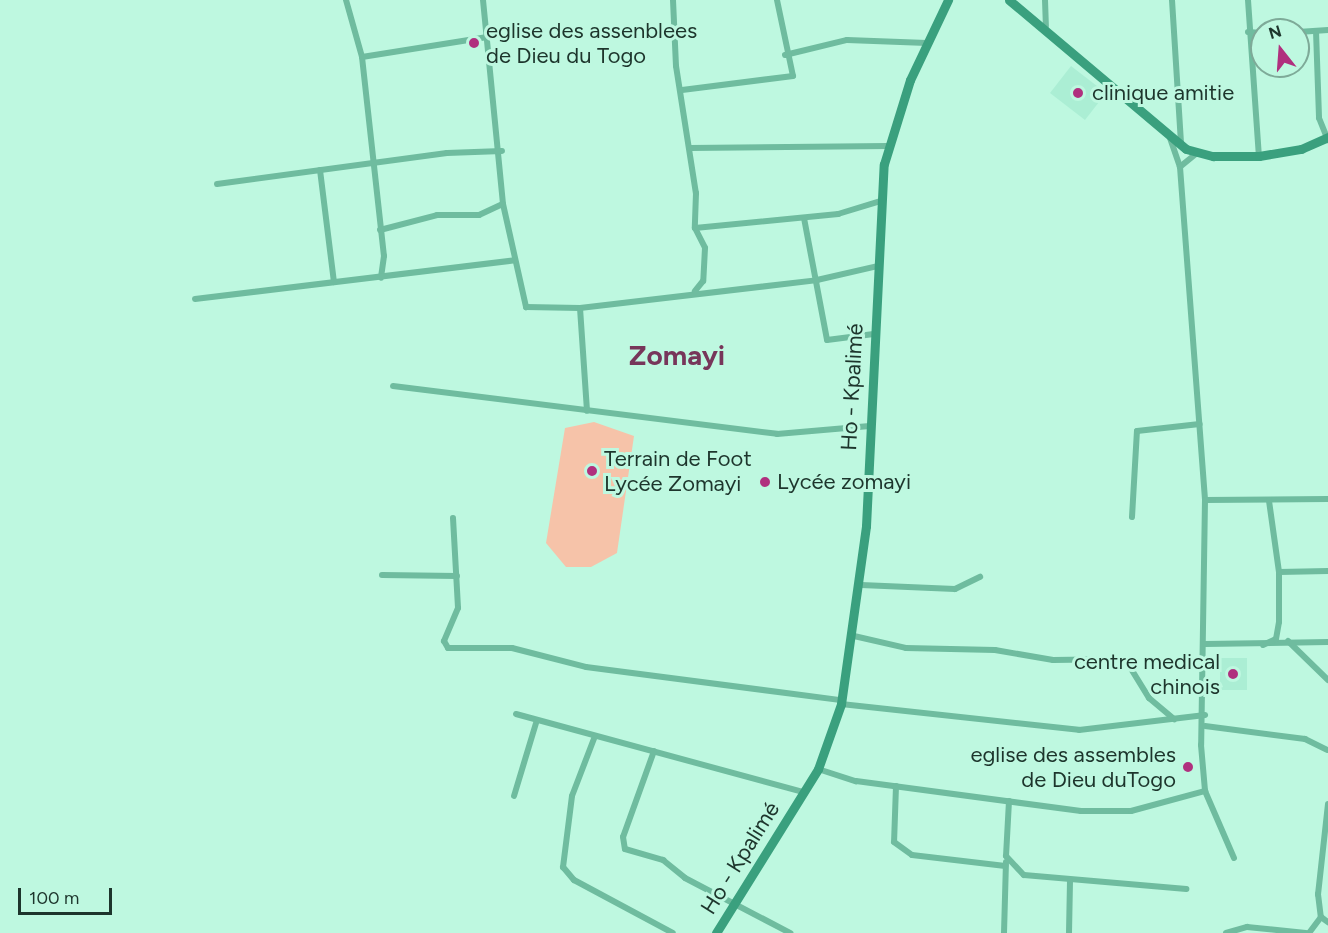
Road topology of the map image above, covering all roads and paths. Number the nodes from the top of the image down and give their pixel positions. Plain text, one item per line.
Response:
1 (346, 0) edge
2 (483, 0) edge
3 (673, 0) edge
4 (777, 0) edge
5 (948, 0) edge
6 (1009, 0) edge
7 (1045, 0) edge
8 (1172, 0) edge
9 (1248, 0) edge
10 (1046, 26) junction
11 (1328, 30) edge
12 (1248, 32) joint
13 (1310, 32) edge
14 (1316, 32) junction
15 (487, 37) junction
16 (927, 43) junction
17 (785, 55) junction
18 (362, 57) junction
19 (682, 90) junction
20 (1170, 138) junction
21 (1328, 138) edge
22 (1180, 145) junction
23 (888, 146) junction
24 (690, 148) junction
25 (502, 151) junction
26 (1197, 153) junction
27 (1259, 156) junction
28 (374, 166) junction
29 (1180, 167) junction
30 (320, 170) junction
31 (217, 184) dead end
32 (880, 201) junction
33 (503, 204) junction
34 (804, 218) junction
35 (695, 228) junction
36 (380, 230) junction
37 (515, 260) junction
38 (878, 266) junction
39 (381, 278) junction
40 (817, 280) junction
41 (334, 282) junction
42 (695, 291) junction
43 (195, 299) dead end
44 (580, 308) junction
45 (874, 334) junction
46 (393, 386) dead end
47 (586, 411) junction
48 (1200, 424) junction
49 (870, 426) junction
50 (1328, 499) edge
51 (1205, 500) junction
52 (1269, 501) junction
53 (1132, 517) dead end
54 (453, 518) dead end
55 (1328, 571) edge
56 (1279, 572) junction
57 (382, 575) dead end
58 (457, 576) junction
59 (980, 577) dead end
60 (861, 585) junction
61 (854, 636) junction
62 (1287, 641) junction
63 (1328, 642) edge
64 (1205, 644) junction
65 (1263, 645) junction
66 (1328, 680) edge
67 (841, 702) junction
68 (516, 714) dead end
69 (1205, 715) junction
70 (1174, 719) junction
71 (536, 723) junction
72 (1205, 726) junction
73 (595, 736) junction
74 (1328, 750) edge
75 (654, 751) junction
76 (818, 769) junction
77 (896, 786) junction
78 (1205, 791) junction
79 (804, 792) junction
80 (514, 796) dead end
81 (1009, 801) junction
82 (1328, 804) edge
83 (1006, 856) junction
84 (1234, 858) dead end
85 (1324, 864) edge
86 (1005, 866) junction
87 (1070, 881) junction
88 (1186, 889) dead end
89 (734, 900) junction
90 (1321, 917) junction
91 (1328, 922) edge
92 (673, 933) edge
93 (716, 933) edge
94 (790, 933) edge
95 (1004, 933) edge
96 (1069, 933) edge
97 (1226, 933) edge
98 (1308, 933) edge

1 - 18 street
2 - 15 street
3 - 19 street
4 - 17 street
5 - 16 main road, Ho - Kpalimé
6 - 10 main road
7 - 10 street
8 - 22 street
9 - 12 street
10 - 20 main road
11 - 14 street
12 - 27 street
13 - 14 street
14 - 21 street
15 - 18 street
15 - 25 street
16 - 17 street
16 - 23 main road, Ho - Kpalimé
17 - 19 street
18 - 28 street
19 - 24 street
20 - 22 main road
20 - 29 street
21 - 27 main road
22 - 26 main road
23 - 24 street
23 - 32 main road, Ho - Kpalimé
24 - 35 street
25 - 28 street
25 - 33 street
26 - 27 main road
26 - 29 street
28 - 30 street
28 - 36 street
29 - 48 street
30 - 31 street
30 - 41 street
32 - 34 street
32 - 38 main road, Ho - Kpalimé
33 - 36 street
33 - 37 street
34 - 35 street
34 - 40 street
35 - 42 street
36 - 39 street
37 - 39 street
37 - 44 street
38 - 40 street
38 - 45 main road, Ho - Kpalimé
39 - 41 street
40 - 42 street
40 - 45 street
41 - 43 street
42 - 44 street
44 - 47 street
45 - 49 main road, Ho - Kpalimé
46 - 47 street
47 - 49 street
48 - 51 street
48 - 53 street
49 - 60 main road, Ho - Kpalimé
50 - 52 street
51 - 52 street
51 - 64 street
52 - 56 street
54 - 58 street
55 - 56 street
56 - 65 street
57 - 58 street
58 - 67 street
59 - 60 street
60 - 61 main road, Ho - Kpalimé
61 - 67 main road, Ho - Kpalimé
61 - 70 street
62 - 63 street
62 - 65 street
62 - 66 street
64 - 65 street
64 - 69 street
67 - 70 street
67 - 76 main road, Ho - Kpalimé
68 - 71 street
69 - 70 street
69 - 72 street
71 - 73 street
71 - 80 street
72 - 74 street
72 - 78 street
73 - 75 street
73 - 92 street
75 - 79 street
75 - 89 street
76 - 77 street
76 - 79 main road, Ho - Kpalimé
77 - 81 street
77 - 86 street
78 - 81 street
78 - 84 street
79 - 89 main road, Ho - Kpalimé
81 - 83 street
82 - 85 street
83 - 86 street
83 - 87 street
85 - 90 street
86 - 95 street
87 - 88 street
87 - 96 street
89 - 93 main road, Ho - Kpalimé
89 - 94 street
90 - 91 street
90 - 98 street
97 - 98 street

